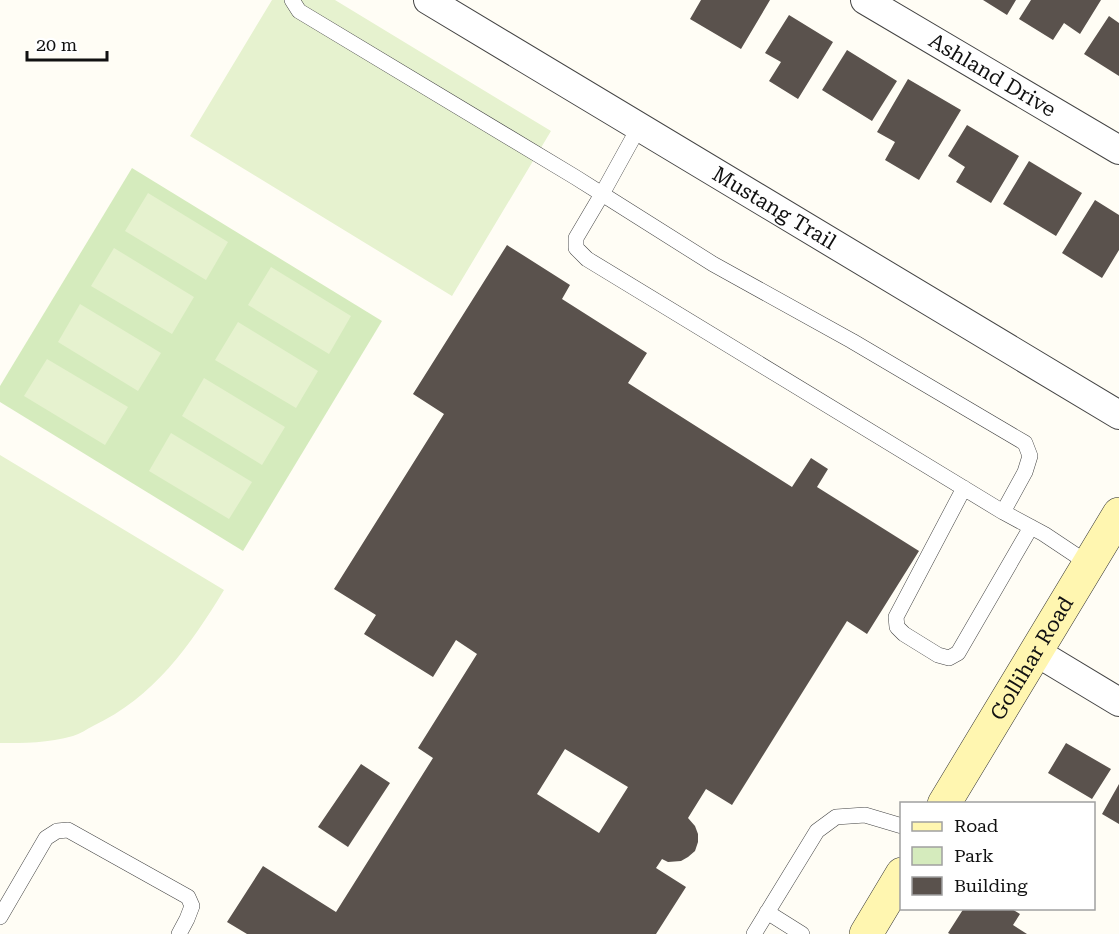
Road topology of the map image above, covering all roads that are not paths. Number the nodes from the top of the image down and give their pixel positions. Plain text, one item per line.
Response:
1 (292, 0) edge
2 (428, 0) edge
3 (865, 0) edge
4 (639, 127) junction
5 (1119, 150) edge
6 (602, 194) junction
7 (1119, 415) edge
8 (964, 488) junction
9 (1003, 512) junction
10 (1119, 514) edge
11 (1031, 527) junction
12 (1089, 564) junction
13 (1036, 652) junction
14 (1119, 702) edge
15 (945, 802) edge
16 (900, 825) edge
17 (900, 877) edge
18 (767, 912) junction
19 (0, 917) edge
20 (179, 934) edge
21 (754, 934) edge
22 (802, 934) edge
23 (866, 934) edge

1 - 6 lane
2 - 4 street, Mustang Trail
3 - 5 street, Ashland Drive
4 - 6 lane
4 - 7 street, Mustang Trail
6 - 8 lane
6 - 9 lane
8 - 9 lane
8 - 11 lane
9 - 11 lane
10 - 12 street, Gollihar Road
11 - 12 lane
12 - 13 street, Gollihar Road
13 - 14 street
13 - 15 street, Gollihar Road
16 - 18 lane
17 - 23 street
18 - 21 lane
18 - 22 lane
19 - 20 lane

